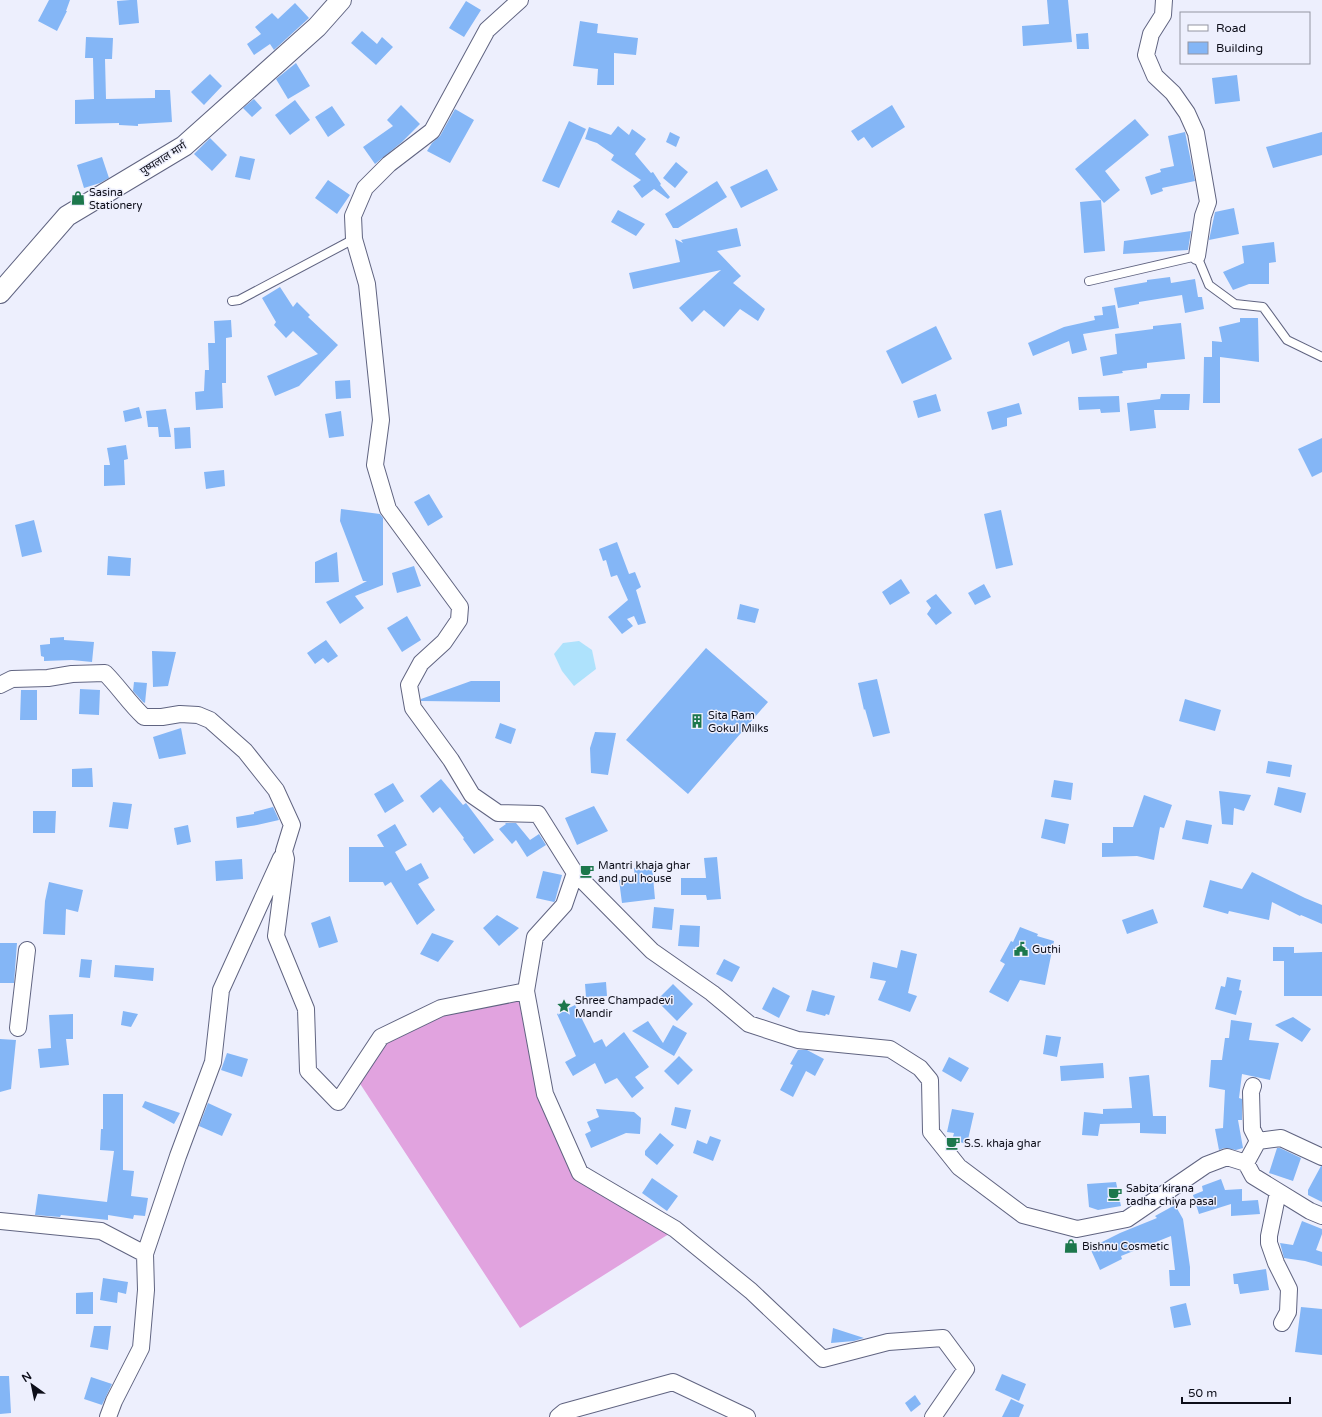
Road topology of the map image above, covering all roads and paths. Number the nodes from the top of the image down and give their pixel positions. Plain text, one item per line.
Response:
1 (341, 0) edge
2 (520, 0) edge
3 (1164, 0) edge
4 (354, 239) junction
5 (1198, 256) junction
6 (1089, 281) dead end
7 (0, 293) edge
8 (232, 301) dead end
9 (1322, 357) edge
10 (0, 685) edge
11 (284, 851) junction
12 (575, 873) junction
13 (27, 950) dead end
14 (526, 991) junction
15 (18, 1028) dead end
16 (1252, 1086) dead end
17 (1258, 1141) junction
18 (1322, 1157) edge
19 (1246, 1163) junction
20 (1278, 1192) junction
21 (1322, 1216) edge
22 (0, 1221) edge
23 (145, 1254) junction
24 (1282, 1323) dead end
25 (108, 1417) edge
26 (558, 1417) edge
27 (747, 1417) edge
28 (933, 1417) edge

1 - 7 street, पुष्पलाल मार्ग
2 - 4 street
3 - 5 street
4 - 8 lane
4 - 12 street
5 - 6 lane
5 - 9 lane
10 - 11 street
11 - 14 street
11 - 23 street
12 - 14 street
12 - 19 street
13 - 15 street
14 - 28 street
16 - 17 street
17 - 18 street
17 - 19 street
19 - 20 street
20 - 21 street
20 - 24 street
22 - 23 street
23 - 25 street
26 - 27 street

